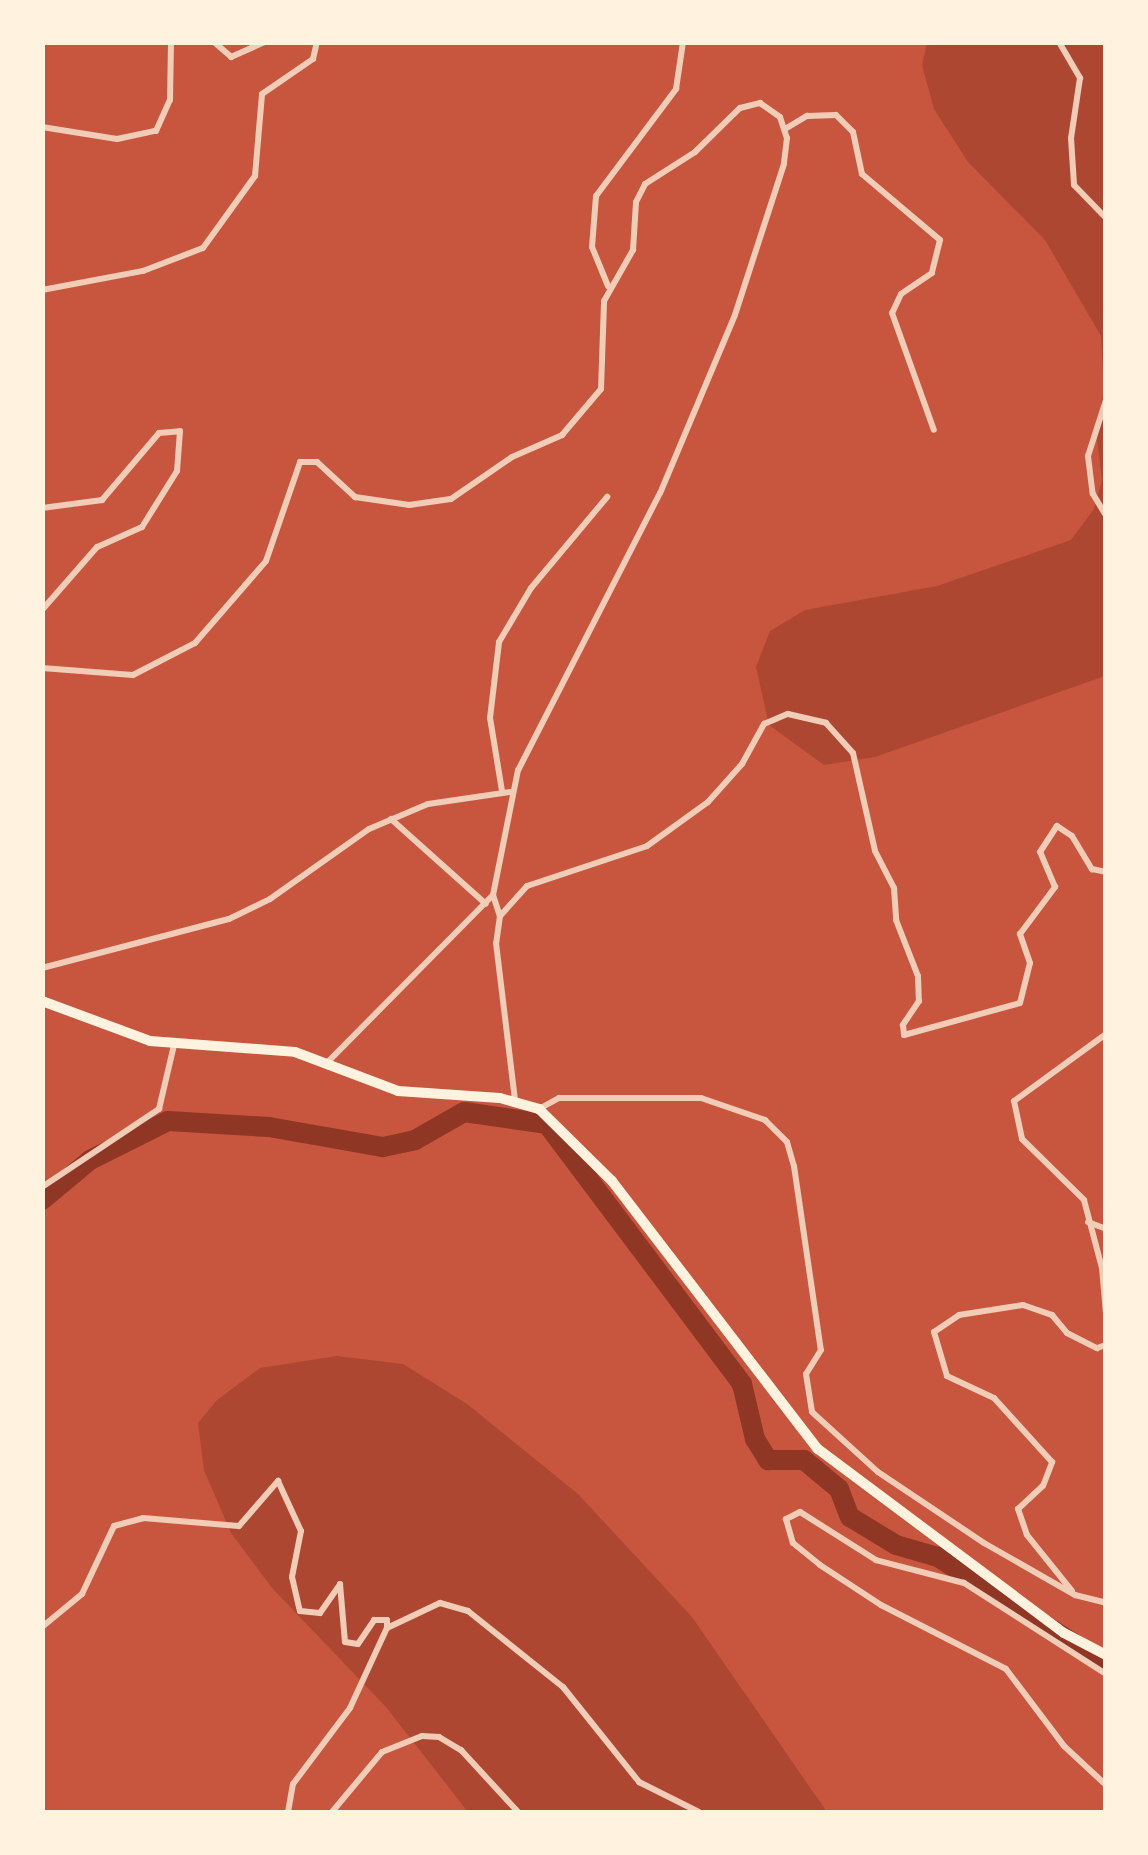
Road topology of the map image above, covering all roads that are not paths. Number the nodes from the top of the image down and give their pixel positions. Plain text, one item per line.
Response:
1 (171, 42) edge
2 (214, 42) edge
3 (264, 42) edge
4 (317, 42) edge
5 (684, 42) edge
6 (1059, 42) edge
7 (42, 127) edge
8 (786, 129) junction
9 (1106, 218) edge
10 (608, 287) junction
11 (42, 290) edge
12 (1106, 400) edge
13 (934, 430) dead end
14 (607, 497) dead end
15 (42, 508) edge
16 (1106, 516) edge
17 (42, 610) edge
18 (42, 668) edge
19 (506, 792) junction
20 (391, 819) junction
21 (1106, 872) edge
22 (493, 895) junction
23 (486, 904) junction
24 (500, 916) junction
25 (42, 968) edge
26 (42, 1001) edge
27 (1106, 1034) edge
28 (174, 1045) junction
29 (325, 1065) junction
30 (515, 1100) junction
31 (539, 1108) junction
32 (42, 1188) edge
33 (1087, 1221) junction
34 (1106, 1229) edge
35 (1106, 1314) edge
36 (1106, 1344) edge
37 (974, 1566) junction
38 (964, 1583) junction
39 (1075, 1595) junction
40 (1106, 1603) edge
41 (42, 1627) edge
42 (388, 1628) junction
43 (1106, 1655) edge
44 (1106, 1674) edge
45 (1106, 1786) edge
46 (288, 1812) edge
47 (332, 1812) edge
48 (518, 1812) edge
49 (699, 1812) edge

1 - 7 street
2 - 3 street
4 - 11 street
5 - 10 street
6 - 9 street
8 - 10 street
8 - 13 street
8 - 19 street
10 - 18 street
12 - 16 street
14 - 19 street
15 - 17 street
19 - 20 street
19 - 22 street
20 - 23 street
20 - 25 street
21 - 24 street
22 - 23 street
22 - 24 street
23 - 29 street
24 - 30 street
26 - 28 highway
27 - 33 street
28 - 29 highway
28 - 32 street
29 - 30 highway
30 - 31 highway
31 - 37 highway
31 - 39 street
33 - 34 street
33 - 35 street
36 - 39 street
37 - 38 street
37 - 43 highway
38 - 44 street
38 - 45 street
39 - 40 street
41 - 42 street
42 - 46 street
42 - 49 street
47 - 48 street

